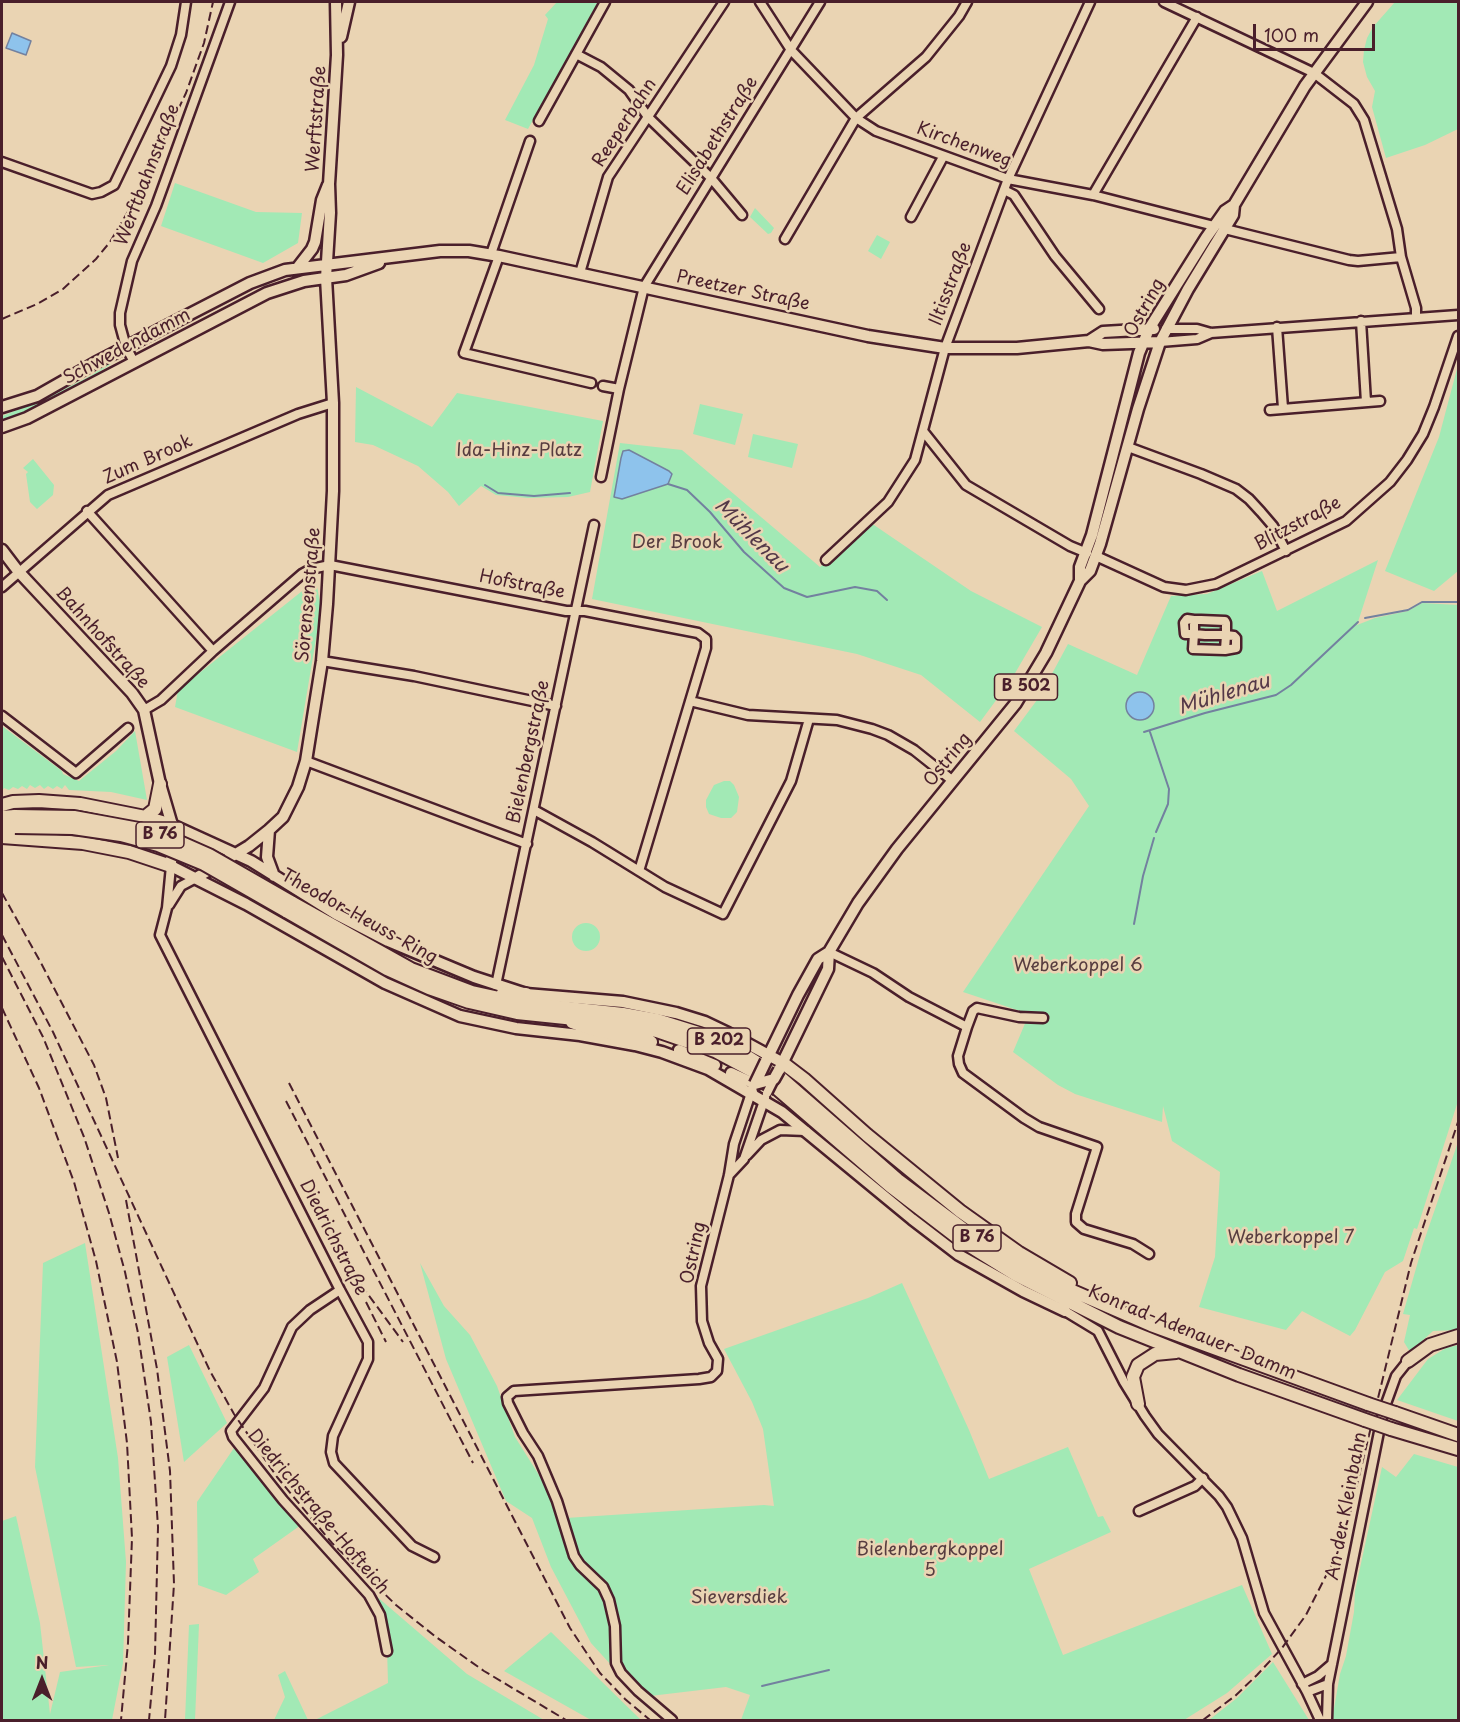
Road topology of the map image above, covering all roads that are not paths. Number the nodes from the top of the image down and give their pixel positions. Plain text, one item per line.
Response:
1 (186, 2) edge
2 (230, 2) edge
3 (336, 2) edge
4 (349, 2) edge
5 (605, 2) edge
6 (724, 2) edge
7 (760, 2) edge
8 (820, 2) edge
9 (967, 2) edge
10 (1090, 2) edge
11 (1164, 2) edge
12 (1367, 2) edge
13 (1197, 17) junction
14 (791, 50) junction
15 (576, 54) junction
16 (337, 55) junction
17 (1314, 73) junction
18 (648, 117) junction
19 (856, 118) junction
20 (539, 121) dead end
21 (530, 141) dead end
22 (943, 157) junction
23 (2, 162) edge
24 (711, 178) junction
25 (1008, 179) junction
26 (329, 184) junction
27 (1004, 190) junction
28 (1093, 195) junction
29 (742, 215) dead end
30 (911, 217) dead end
31 (1219, 228) junction
32 (785, 239) dead end
33 (315, 242) junction
34 (495, 255) junction
35 (1401, 257) junction
36 (393, 258) junction
37 (324, 264) junction
38 (298, 267) junction
39 (580, 273) junction
40 (326, 278) junction
41 (250, 283) junction
42 (644, 287) junction
43 (267, 293) junction
44 (1099, 309) dead end
45 (1458, 315) edge
46 (1416, 317) junction
47 (1361, 321) junction
48 (1277, 327) junction
49 (1149, 329) junction
50 (1166, 329) junction
51 (1211, 333) junction
52 (1458, 336) edge
53 (1089, 341) junction
54 (1160, 342) junction
55 (1143, 343) junction
56 (126, 347) junction
57 (945, 348) junction
58 (134, 362) junction
59 (591, 383) dead end
60 (603, 386) dead end
61 (619, 389) junction
62 (1380, 401) dead end
63 (1366, 402) junction
64 (333, 403) junction
65 (2, 407) edge
66 (1283, 408) junction
67 (1270, 410) dead end
68 (2, 427) edge
69 (922, 435) junction
70 (1128, 447) junction
71 (601, 477) dead end
72 (87, 511) junction
73 (594, 525) dead end
74 (2, 550) edge
75 (1286, 551) junction
76 (1091, 554) junction
77 (826, 560) dead end
78 (330, 565) junction
79 (18, 571) junction
80 (2, 587) edge
81 (574, 611) junction
82 (1196, 620) junction
83 (1213, 621) junction
84 (1196, 634) junction
85 (1213, 635) junction
86 (1226, 635) junction
87 (1212, 649) junction
88 (213, 651) junction
89 (322, 661) junction
90 (690, 701) junction
91 (556, 706) junction
92 (144, 710) junction
93 (2, 716) edge
94 (809, 719) junction
95 (128, 728) dead end
96 (306, 761) junction
97 (953, 781) junction
98 (160, 784) junction
99 (2, 805) edge
100 (534, 810) junction
101 (2, 817) edge
102 (145, 817) junction
103 (15, 822) junction
104 (172, 825) junction
105 (2, 828) edge
106 (269, 830) junction
107 (2, 837) edge
108 (527, 844) junction
109 (237, 854) junction
110 (171, 866) junction
111 (639, 871) junction
112 (274, 876) junction
113 (196, 879) junction
114 (288, 907) junction
115 (167, 908) junction
116 (829, 952) junction
117 (496, 985) junction
118 (472, 992) junction
119 (526, 994) junction
120 (563, 1017) junction
121 (1043, 1018) dead end
122 (967, 1027) junction
123 (651, 1042) joint
124 (662, 1052) junction
125 (694, 1055) junction
126 (768, 1058) junction
127 (779, 1070) junction
128 (753, 1088) junction
129 (766, 1097) junction
130 (817, 1124) junction
131 (745, 1157) junction
132 (729, 1175) junction
133 (1149, 1254) dead end
134 (340, 1290) junction
135 (1065, 1311) junction
136 (1151, 1324) junction
137 (1119, 1327) junction
138 (1458, 1336) edge
139 (1179, 1351) junction
140 (1408, 1361) joint
141 (1138, 1404) junction
142 (1458, 1435) edge
143 (1458, 1449) edge
144 (1203, 1479) junction
145 (1139, 1511) dead end
146 (434, 1557) dead end
147 (387, 1651) dead end
148 (1332, 1664) junction
149 (1328, 1684) junction
150 (1304, 1688) junction
151 (672, 1720) edge
152 (1320, 1720) edge
153 (1327, 1720) edge

1 - 23 street
2 - 56 street, Werftbahnstraße
3 - 16 main road, Werftstraße
4 - 16 main road, Werftstraße
5 - 15 street
6 - 18 street, Reeperbahn
7 - 14 street, Kirchenweg
8 - 14 street, Elisabethstraße
9 - 19 street
10 - 25 street, Iltisstraße
11 - 13 street
12 - 17 main road, Ostring / B 502
13 - 17 street
13 - 28 street
14 - 19 street, Kirchenweg
14 - 24 street, Elisabethstraße
15 - 18 street
15 - 20 street
16 - 26 main road, Werftstraße
17 - 31 main road, Ostring / B 502
17 - 35 street
18 - 24 street
18 - 39 street, Reeperbahn
19 - 22 street, Kirchenweg
19 - 32 street
21 - 34 street
22 - 25 street, Kirchenweg
22 - 30 street
24 - 29 street
24 - 42 street, Elisabethstraße
25 - 27 street, Iltisstraße
25 - 28 street, Kirchenweg
26 - 33 main road, Werftstraße
26 - 37 main road, Werftstraße
27 - 44 street
27 - 57 street, Iltisstraße
28 - 31 street, Kirchenweg
31 - 35 street, Kirchenweg
31 - 49 main road, Ostring / B 502
31 - 50 main road, Ostring / B 502
33 - 37 main road, Werftstraße
33 - 38 main road, Werftstraße
34 - 36 main road, Preetzer Straße
34 - 39 main road, Preetzer Straße
34 - 59 street
35 - 46 street
36 - 37 main road, Preetzer Straße
36 - 40 main road, Preetzer Straße
37 - 38 main road, Schwedendamm
37 - 40 main road, Sörensenstraße
38 - 41 main road, Schwedendamm
39 - 42 main road, Preetzer Straße
40 - 43 main road, Schwedendamm
40 - 64 main road, Sörensenstraße
41 - 43 street
41 - 56 main road, Schwedendamm
42 - 57 main road, Preetzer Straße
42 - 61 street
43 - 58 main road, Schwedendamm
45 - 46 street, Preetzer Straße
46 - 47 street, Preetzer Straße
47 - 48 street, Preetzer Straße
47 - 63 street
48 - 51 street, Preetzer Straße
48 - 66 street
49 - 50 main road, Preetzer Straße
49 - 53 main road, Preetzer Straße
49 - 55 main road, Ostring / B 502
50 - 51 street, Preetzer Straße
50 - 54 main road, Ostring / B 502
51 - 54 street, Preetzer Straße
52 - 75 street, Blitzstraße
53 - 55 main road, Preetzer Straße
53 - 57 main road, Preetzer Straße
54 - 55 main road, Preetzer Straße
54 - 70 main road, Ostring / B 502
55 - 76 main road, Ostring / B 502
56 - 58 street, Werftbahnstraße
56 - 65 main road, Schwedendamm
57 - 69 street, Iltisstraße
58 - 68 main road, Schwedendamm
60 - 61 street
61 - 71 street
62 - 63 street
63 - 66 street
64 - 72 street, Zum Brook
64 - 78 main road, Sörensenstraße
66 - 67 street
69 - 76 street, Blitzstraße
69 - 77 street, Iltisstraße
70 - 75 street
70 - 76 main road, Ostring / B 502
72 - 79 street, Zum Brook
72 - 88 street
73 - 81 street, Bielenbergstraße
74 - 79 main road, Bahnhofstraße
75 - 76 street, Blitzstraße
76 - 97 main road, Ostring / B 502
78 - 81 street, Hofstraße
78 - 88 street
78 - 89 main road, Sörensenstraße
79 - 80 street, Zum Brook
79 - 92 main road, Bahnhofstraße
81 - 90 street, Hofstraße
81 - 91 street, Bielenbergstraße
82 - 83 street
82 - 84 street
82 - 84 street
83 - 85 street
83 - 86 street
84 - 85 street
84 - 87 street
85 - 86 street
85 - 87 street
86 - 87 street
88 - 92 street
89 - 91 street
89 - 96 main road, Sörensenstraße
90 - 94 street
90 - 111 street
91 - 100 street, Bielenbergstraße
92 - 98 main road, Bahnhofstraße
93 - 95 street
94 - 97 street
94 - 111 street
96 - 106 main road, Sörensenstraße
96 - 108 street
97 - 116 main road, Ostring / B 502
98 - 102 highway, B 76
98 - 104 main road, Bahnhofstraße
99 - 102 highway, B 76
100 - 108 street, Bielenbergstraße
100 - 111 street
101 - 103 highway, Theodor-Heuss-Ring / B 76
102 - 104 highway, B 76
103 - 105 highway, Theodor-Heuss-Ring / B 76
103 - 114 highway, Theodor-Heuss-Ring / B 76, bridge
104 - 109 main road
104 - 110 main road, Bahnhofstraße
106 - 109 main road, Sörensenstraße
106 - 112 main road
107 - 110 highway, B 76
108 - 117 street, Bielenbergstraße
109 - 112 main road
109 - 113 main road, Sörensenstraße
110 - 113 main road
110 - 115 street, Diedrichstraße
112 - 117 main road
113 - 115 street, Diedrichstraße
113 - 124 main road
114 - 118 highway, Theodor-Heuss-Ring / B 202
114 - 120 highway, Theodor-Heuss-Ring / B 76
115 - 134 street, Diedrichstraße
116 - 122 street
116 - 126 main road, Ostring / B 502
116 - 127 main road, Ostring / B 502
117 - 119 main road
118 - 119 highway
118 - 130 highway, Theodor-Heuss-Ring / B 202
119 - 126 main road
120 - 123 highway, B 76
120 - 130 highway, Theodor-Heuss-Ring / B 76
121 - 122 street
122 - 133 street
123 - 125 main road
124 - 125 main road
124 - 128 main road
125 - 128 main road
126 - 127 main road, B 76
126 - 128 main road, Ostring / B 502, bridge
127 - 128 main road, bridge
127 - 129 street, Ostring, bridge
127 - 136 highway, B 76
128 - 129 main road
128 - 132 street, Ostring
129 - 130 main road, Konrad-Adenauer-Damm
129 - 131 street, Ostring
130 - 131 street, Ostring
130 - 135 main road, Konrad-Adenauer-Damm
130 - 136 highway, Konrad-Adenauer-Damm / B 76
130 - 137 highway, Konrad-Adenauer-Damm / B 76
131 - 132 street, Ostring
132 - 151 street, Ostring
134 - 146 street, Diedrichstraße
134 - 147 street, Diedrichstraße-Hofteich
135 - 137 highway, B 76
135 - 141 street
136 - 142 highway, Konrad-Adenauer-Damm / B 76, bridge
137 - 139 highway, Konrad-Adenauer-Damm / B 76
138 - 140 highway
139 - 141 highway
139 - 143 highway, Konrad-Adenauer-Damm / B 76, bridge
140 - 148 street, An der Kleinbahn
141 - 144 street
144 - 145 street
144 - 150 street
148 - 149 street, An der Kleinbahn
148 - 150 street
149 - 150 street
149 - 153 street, An der Kleinbahn
150 - 152 street

